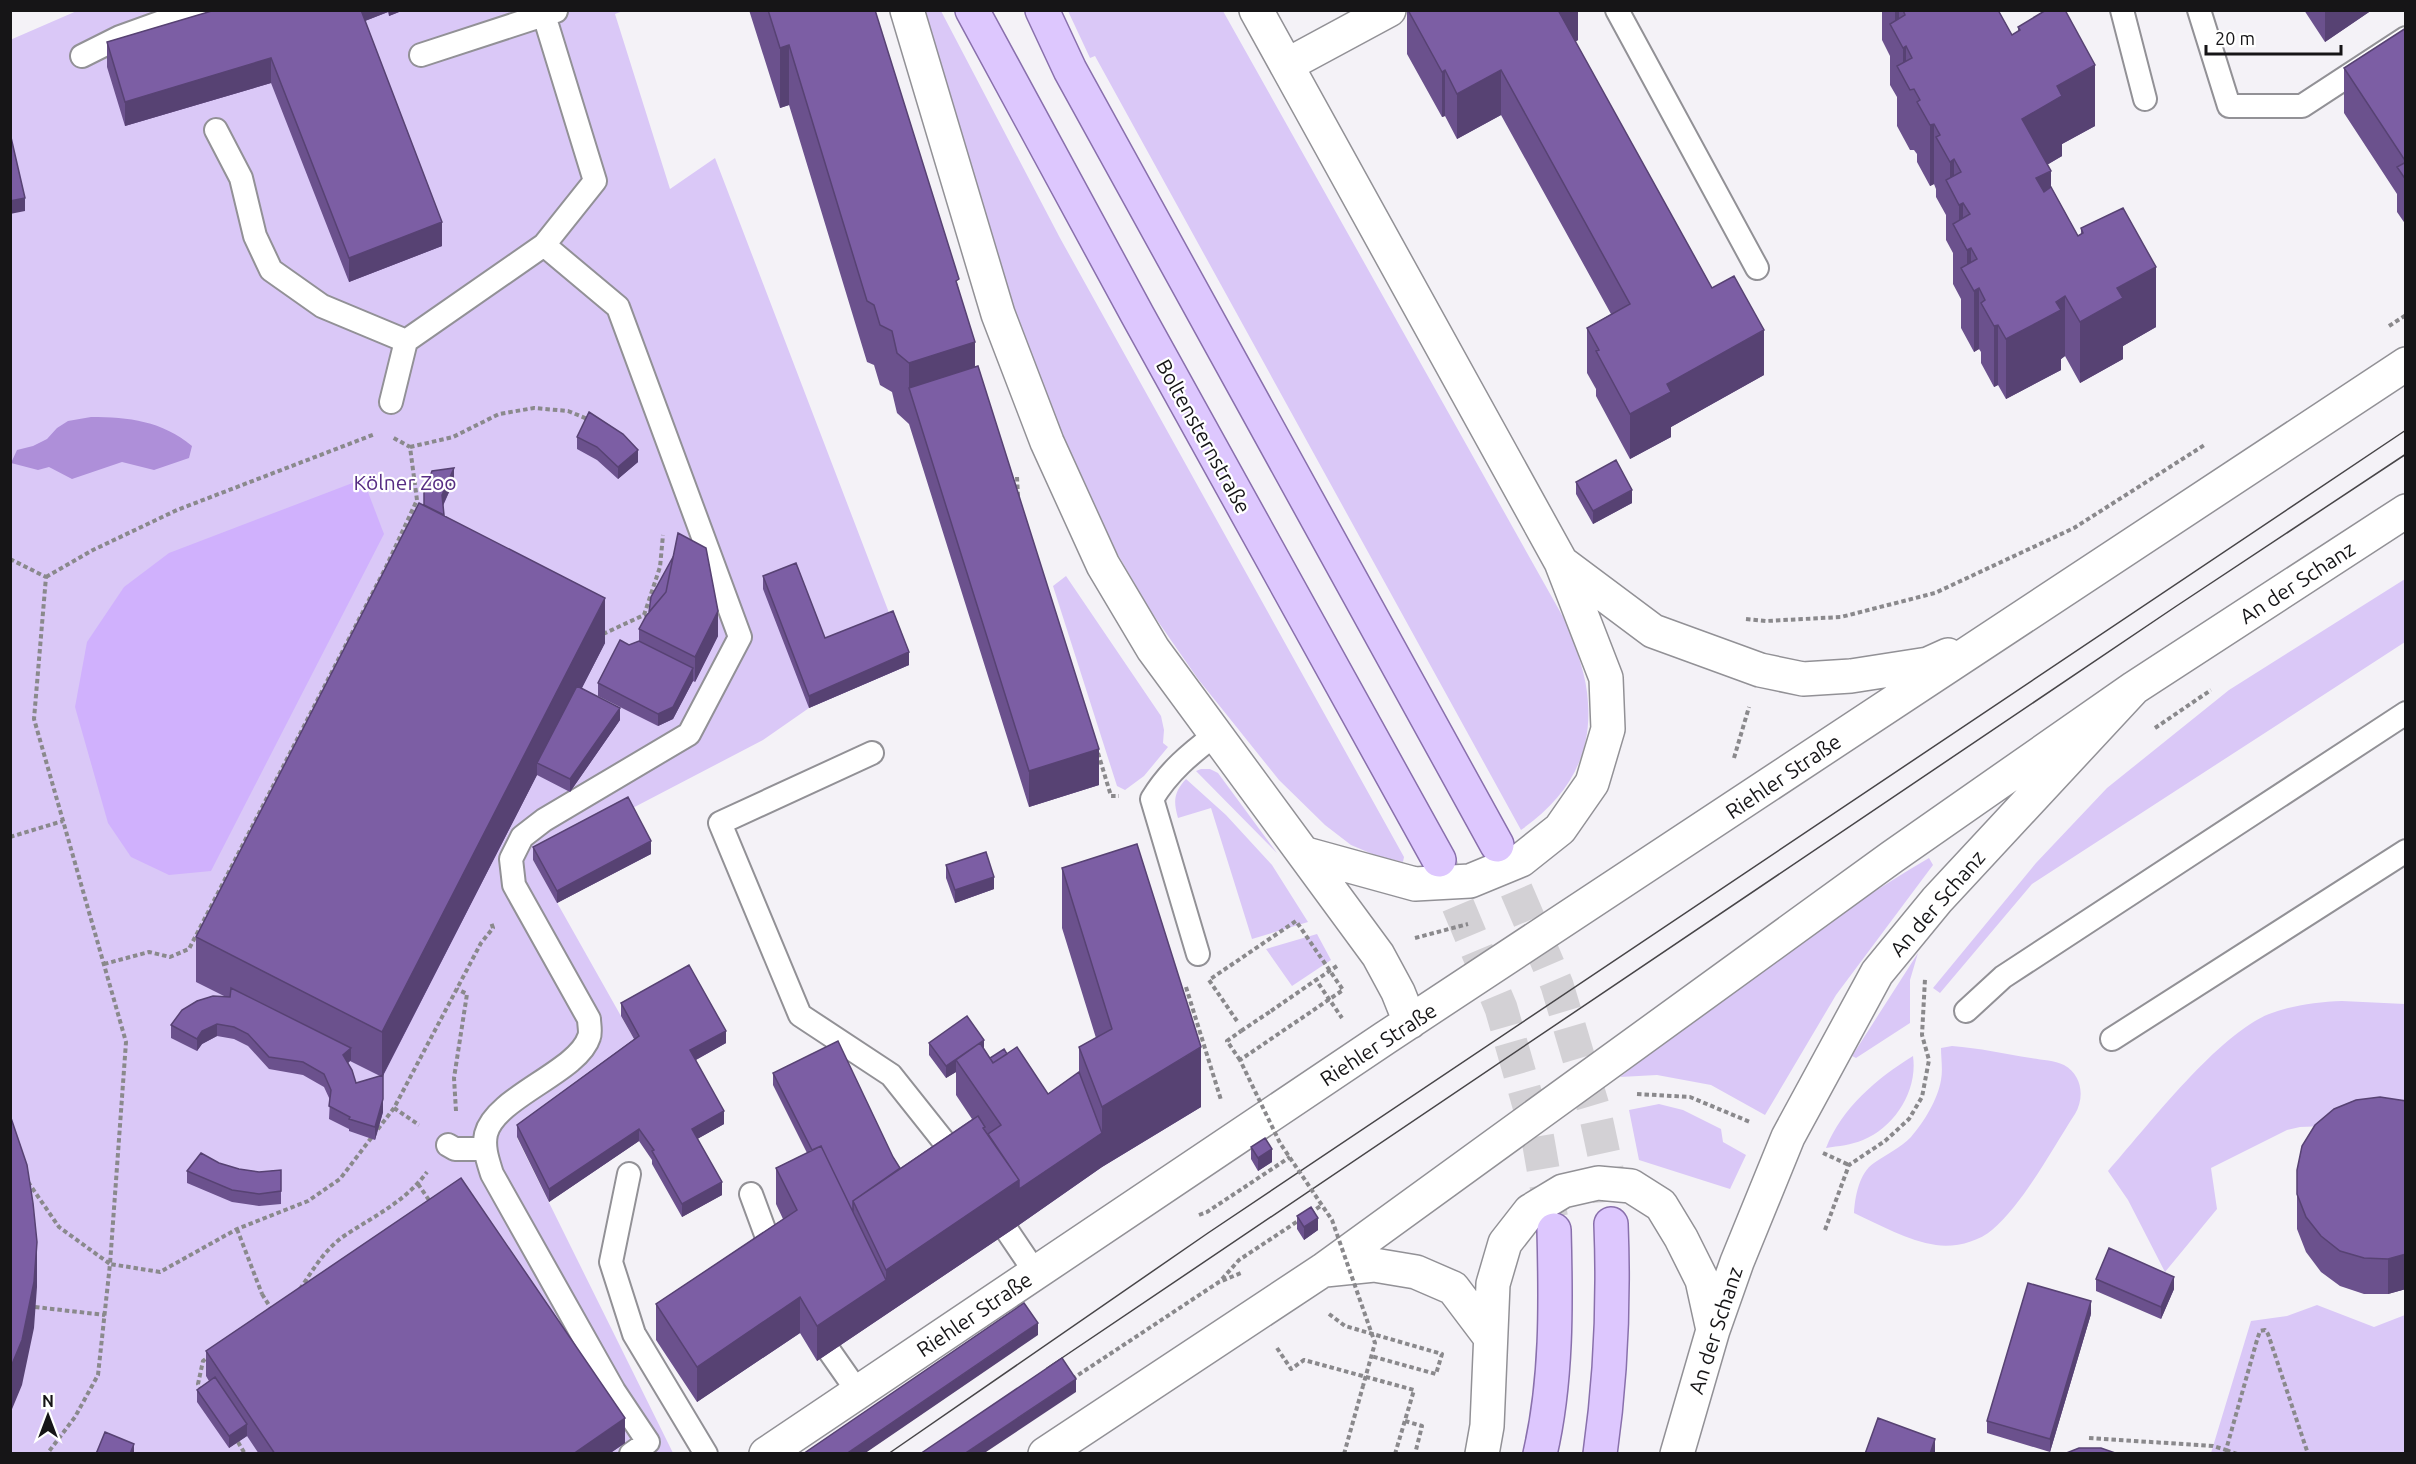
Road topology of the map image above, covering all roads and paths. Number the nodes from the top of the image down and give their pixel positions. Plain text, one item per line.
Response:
1 (195, 10) edge
2 (907, 10) edge
3 (972, 10) edge
4 (1042, 10) edge
5 (1256, 10) edge
6 (1389, 10) edge
7 (1617, 10) edge
8 (2122, 10) edge
9 (2199, 10) edge
10 (541, 14) edge
11 (2406, 38) edge
12 (421, 55) dead end
13 (82, 56) dead end
14 (1287, 65) junction
15 (2145, 99) dead end
16 (216, 130) dead end
17 (543, 245) junction
18 (1757, 268) dead end
19 (2406, 315) edge
20 (2386, 327) dead end
21 (406, 341) junction
22 (2406, 364) edge
23 (391, 402) dead end
24 (600, 424) edge
25 (381, 431) dead end
26 (391, 436) dead end
27 (2211, 441) dead end
28 (410, 447) junction
29 (1016, 470) dead end
30 (1021, 505) edge
31 (2406, 511) edge
32 (662, 524) dead end
33 (393, 551) junction
34 (403, 556) edge
35 (10, 559) edge
36 (1561, 562) junction
37 (46, 578) junction
38 (1766, 621) dead end
39 (594, 638) edge
40 (1991, 638) junction
41 (2134, 688) junction
42 (2211, 690) dead end
43 (2406, 712) edge
44 (309, 716) junction
45 (319, 721) edge
46 (2153, 729) dead end
47 (1216, 734) junction
48 (1097, 750) edge
49 (872, 753) dead end
50 (1152, 799) junction
51 (63, 821) junction
52 (10, 837) edge
53 (1497, 845) tunnel mouth
54 (2406, 851) edge
55 (1306, 854) junction
56 (1439, 860) tunnel mouth
57 (489, 918) dead end
58 (189, 950) junction
59 (199, 954) edge
60 (1198, 954) joint
61 (1346, 961) dead end
62 (104, 964) junction
63 (1926, 974) dead end
64 (1316, 980) junction
65 (457, 989) junction
66 (1966, 1011) dead end
67 (1237, 1021) dead end
68 (1410, 1022) junction
69 (1346, 1023) dead end
70 (2112, 1039) dead end
71 (1240, 1060) junction
72 (1570, 1091) junction
73 (1222, 1100) dead end
74 (394, 1108) junction
75 (406, 1115) dead end
76 (1788, 1137) junction
77 (448, 1145) junction
78 (484, 1149) junction
79 (1290, 1157) junction
80 (966, 1169) edge
81 (629, 1174) dead end
82 (25, 1177) edge
83 (418, 1184) junction
84 (751, 1194) dead end
85 (1322, 1204) junction
86 (435, 1208) edge
87 (1207, 1212) dead end
88 (1611, 1224) tunnel mouth
89 (237, 1229) junction
90 (1554, 1230) tunnel mouth
91 (1825, 1230) dead end
92 (1008, 1232) dead end
93 (775, 1259) edge
94 (110, 1264) junction
95 (1323, 1270) junction
96 (1246, 1271) dead end
97 (1035, 1272) junction
98 (1219, 1282) junction
99 (1295, 1289) junction
100 (298, 1292) edge
101 (35, 1307) edge
102 (105, 1316) junction
103 (266, 1318) edge
104 (1713, 1330) junction
105 (1490, 1336) junction
106 (830, 1352) dead end
107 (212, 1355) edge
108 (1371, 1356) junction
109 (1305, 1360) dead end
110 (1068, 1382) edge
111 (858, 1392) junction
112 (206, 1396) edge
113 (1405, 1421) junction
114 (2089, 1438) dead end
115 (238, 1442) edge
116 (645, 1450) edge
117 (2226, 1450) junction
118 (47, 1454) edge
119 (245, 1454) edge
120 (706, 1454) edge
121 (766, 1454) edge
122 (1045, 1454) edge
123 (1344, 1454) edge
124 (1395, 1454) edge
125 (1414, 1454) edge
126 (1482, 1454) edge
127 (1540, 1454) edge
128 (1600, 1454) edge
129 (1677, 1454) edge
130 (2237, 1454) edge
131 (2308, 1454) edge

1 - 13 lane
2 - 47 main road
3 - 56 main road, Boltensternstraße
4 - 53 main road
5 - 14 main road
6 - 14 main road
7 - 18 lane
8 - 15 lane
9 - 11 lane
10 - 12 lane
10 - 17 lane
14 - 36 main road
16 - 21 lane
17 - 21 lane
17 - 78 lane
19 - 20 path
21 - 23 lane
22 - 40 main road
24 - 28 path
25 - 37 path
26 - 28 path
27 - 38 path
28 - 33 path
29 - 30 path
31 - 41 main road, An der Schanz
32 - 39 path
33 - 34 path
33 - 44 path
35 - 37 path
36 - 40 main road
36 - 55 main road
37 - 51 path
40 - 68 main road, Riehler Straße
41 - 72 main road
41 - 76 main road, An der Schanz
42 - 46 path
43 - 66 lane
44 - 45 path
44 - 58 path
47 - 50 lane
47 - 55 main road
48 - 50 path
49 - 80 lane
50 - 60 lane
51 - 52 path
51 - 62 path
54 - 70 lane
55 - 68 main road
57 - 65 path
58 - 59 path
58 - 62 path
60 - 73 path
61 - 64 path
62 - 94 path
63 - 91 path
64 - 69 path
64 - 71 path, bridge
65 - 74 path
65 - 77 path
67 - 71 path, bridge
68 - 97 main road, Riehler Straße
71 - 79 path, bridge
72 - 76 path
72 - 95 main road
74 - 75 path
74 - 89 path
76 - 104 main road, An der Schanz
77 - 78 lane
77 - 83 path
78 - 116 lane
79 - 85 path, bridge
79 - 87 path
81 - 120 lane
82 - 94 path
83 - 86 path
83 - 100 path
84 - 93 lane
85 - 98 path
85 - 108 path, bridge
88 - 128 main road
89 - 94 path
89 - 103 path, bridge
90 - 127 main road
92 - 97 lane
94 - 102 path
95 - 99 main road
95 - 105 main road
96 - 98 path
97 - 111 main road, Riehler Straße
98 - 110 path
99 - 108 path
99 - 122 main road
101 - 102 path
102 - 118 path
104 - 105 main road
104 - 129 main road, An der Schanz
105 - 126 main road
106 - 111 lane
107 - 112 path
108 - 123 path, bridge
109 - 113 path
111 - 121 main road, Riehler Straße
113 - 124 path
113 - 125 path
114 - 117 path
115 - 119 path
117 - 130 path
117 - 131 path

